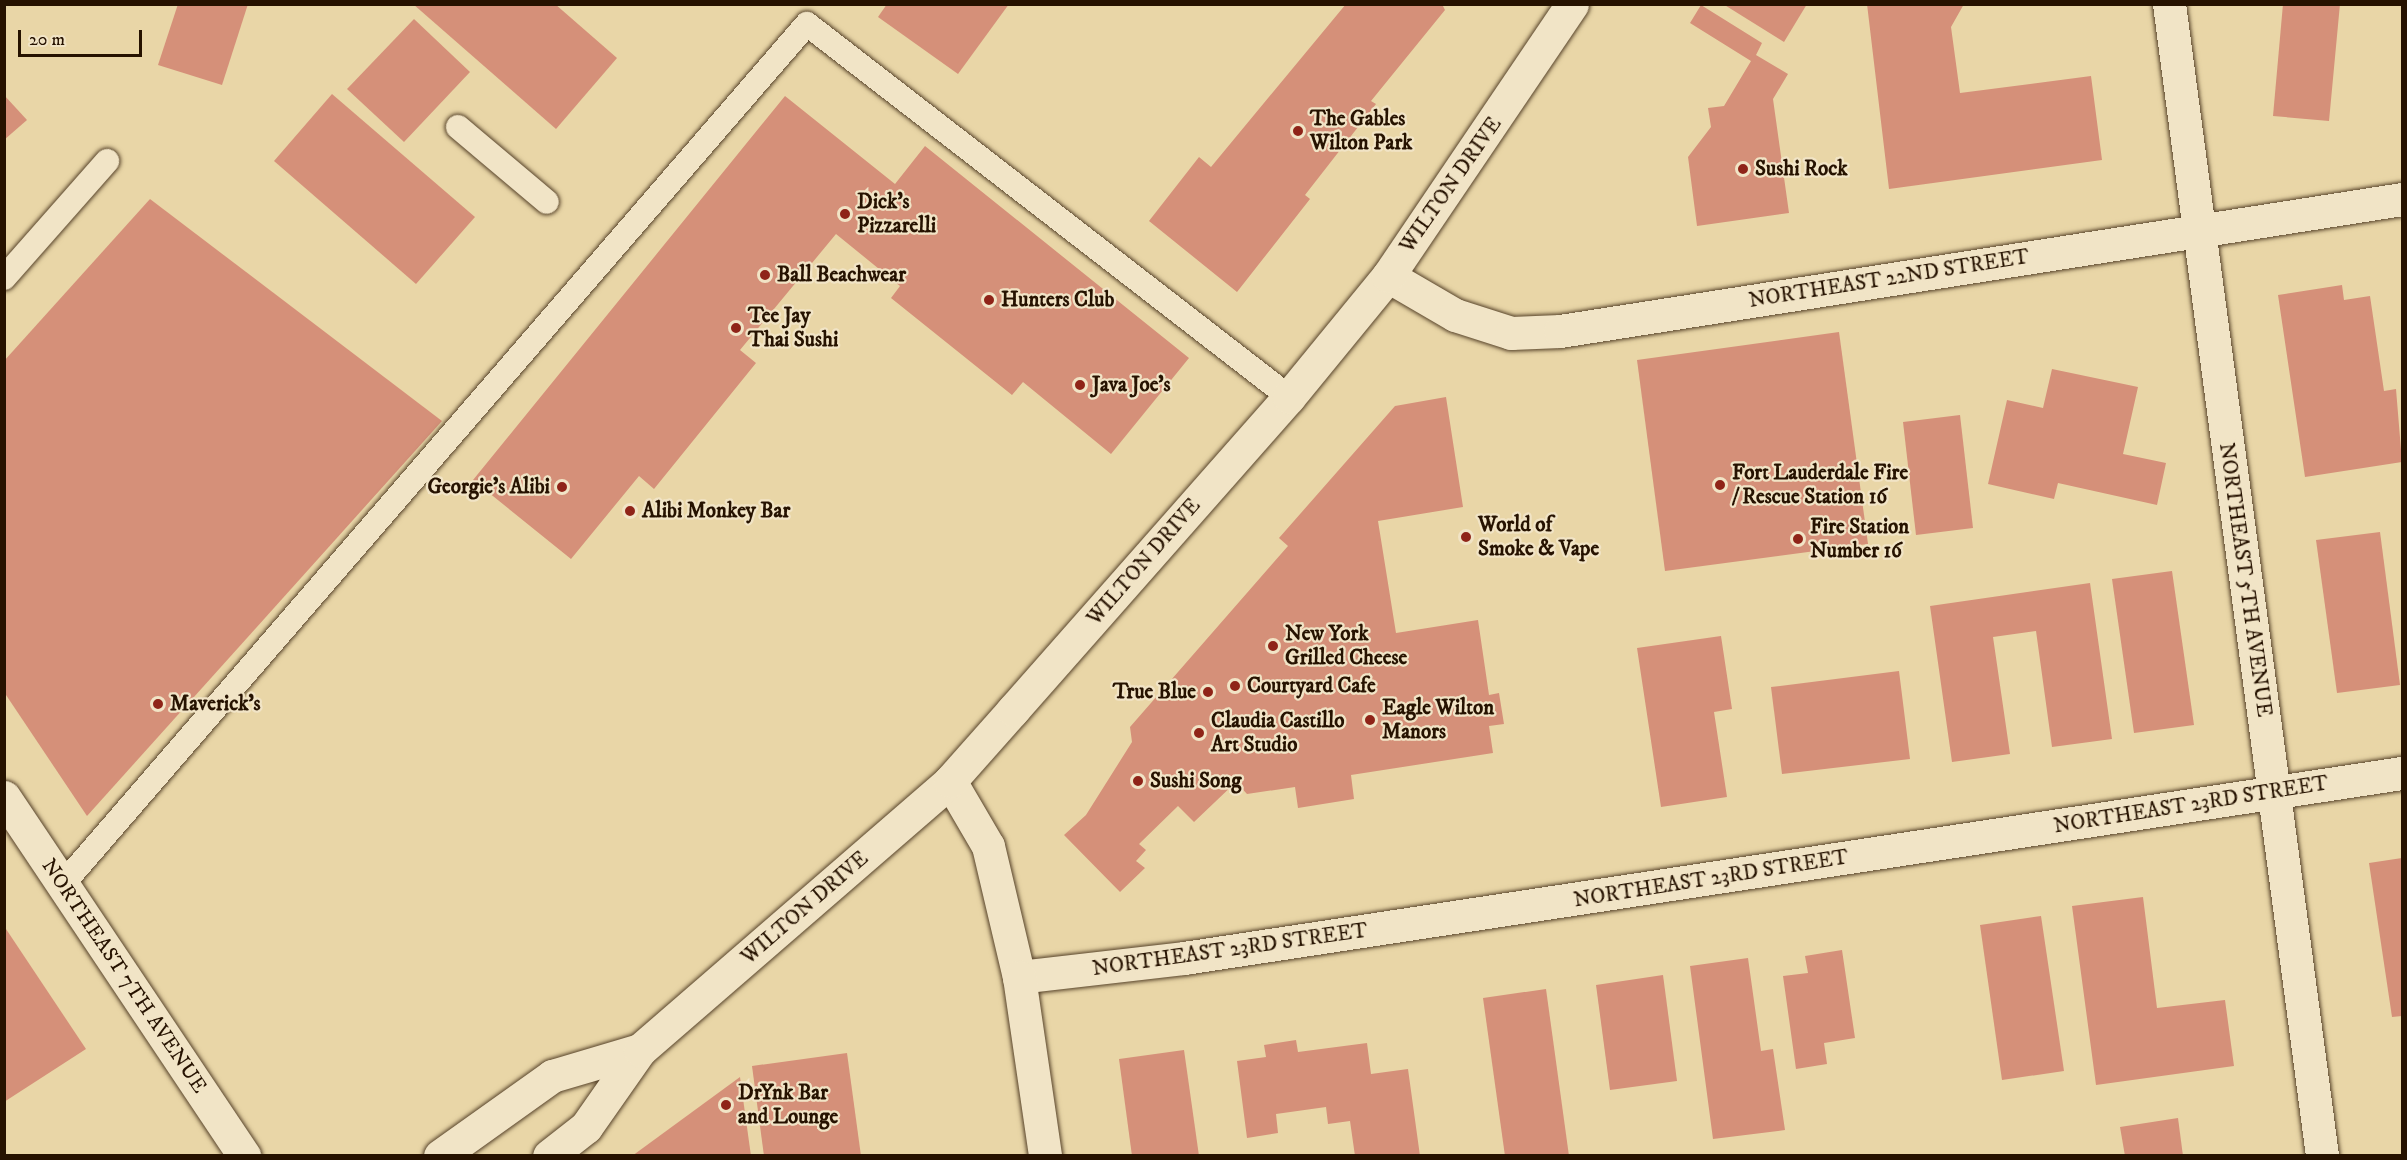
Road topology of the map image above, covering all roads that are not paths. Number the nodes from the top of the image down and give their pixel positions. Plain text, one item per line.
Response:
1 (1572, 4) edge
2 (2169, 4) edge
3 (458, 127) dead end
4 (107, 161) dead end
5 (2403, 199) edge
6 (547, 202) dead end
7 (2198, 230) junction
8 (1388, 276) junction
9 (4, 278) edge
10 (1288, 397) junction
11 (2403, 773) edge
12 (950, 781) junction
13 (2273, 793) junction
14 (4, 797) edge
15 (63, 884) junction
16 (1019, 977) junction
17 (640, 1050) junction
18 (244, 1155) edge
19 (440, 1155) edge
20 (549, 1155) edge
21 (1045, 1155) edge
22 (2322, 1155) edge

1 - 8 street, WILTON DRIVE
2 - 7 street, NORTHEAST 5TH AVENUE
3 - 6 lane
4 - 9 lane
5 - 7 street, NORTHEAST 22ND STREET
7 - 8 street, NORTHEAST 22ND STREET
7 - 13 street, NORTHEAST 5TH AVENUE
8 - 10 street, WILTON DRIVE
10 - 12 street, WILTON DRIVE
10 - 15 lane
11 - 13 street, NORTHEAST 23RD STREET
12 - 16 street
12 - 17 street, WILTON DRIVE
13 - 16 street, NORTHEAST 23RD STREET
13 - 22 street, NORTHEAST 5TH AVENUE
14 - 15 street, NORTHEAST 7TH AVENUE
15 - 18 street, NORTHEAST 7TH AVENUE
16 - 21 street
17 - 19 street, WILTON DRIVE
17 - 20 street, WILTON DRIVE

